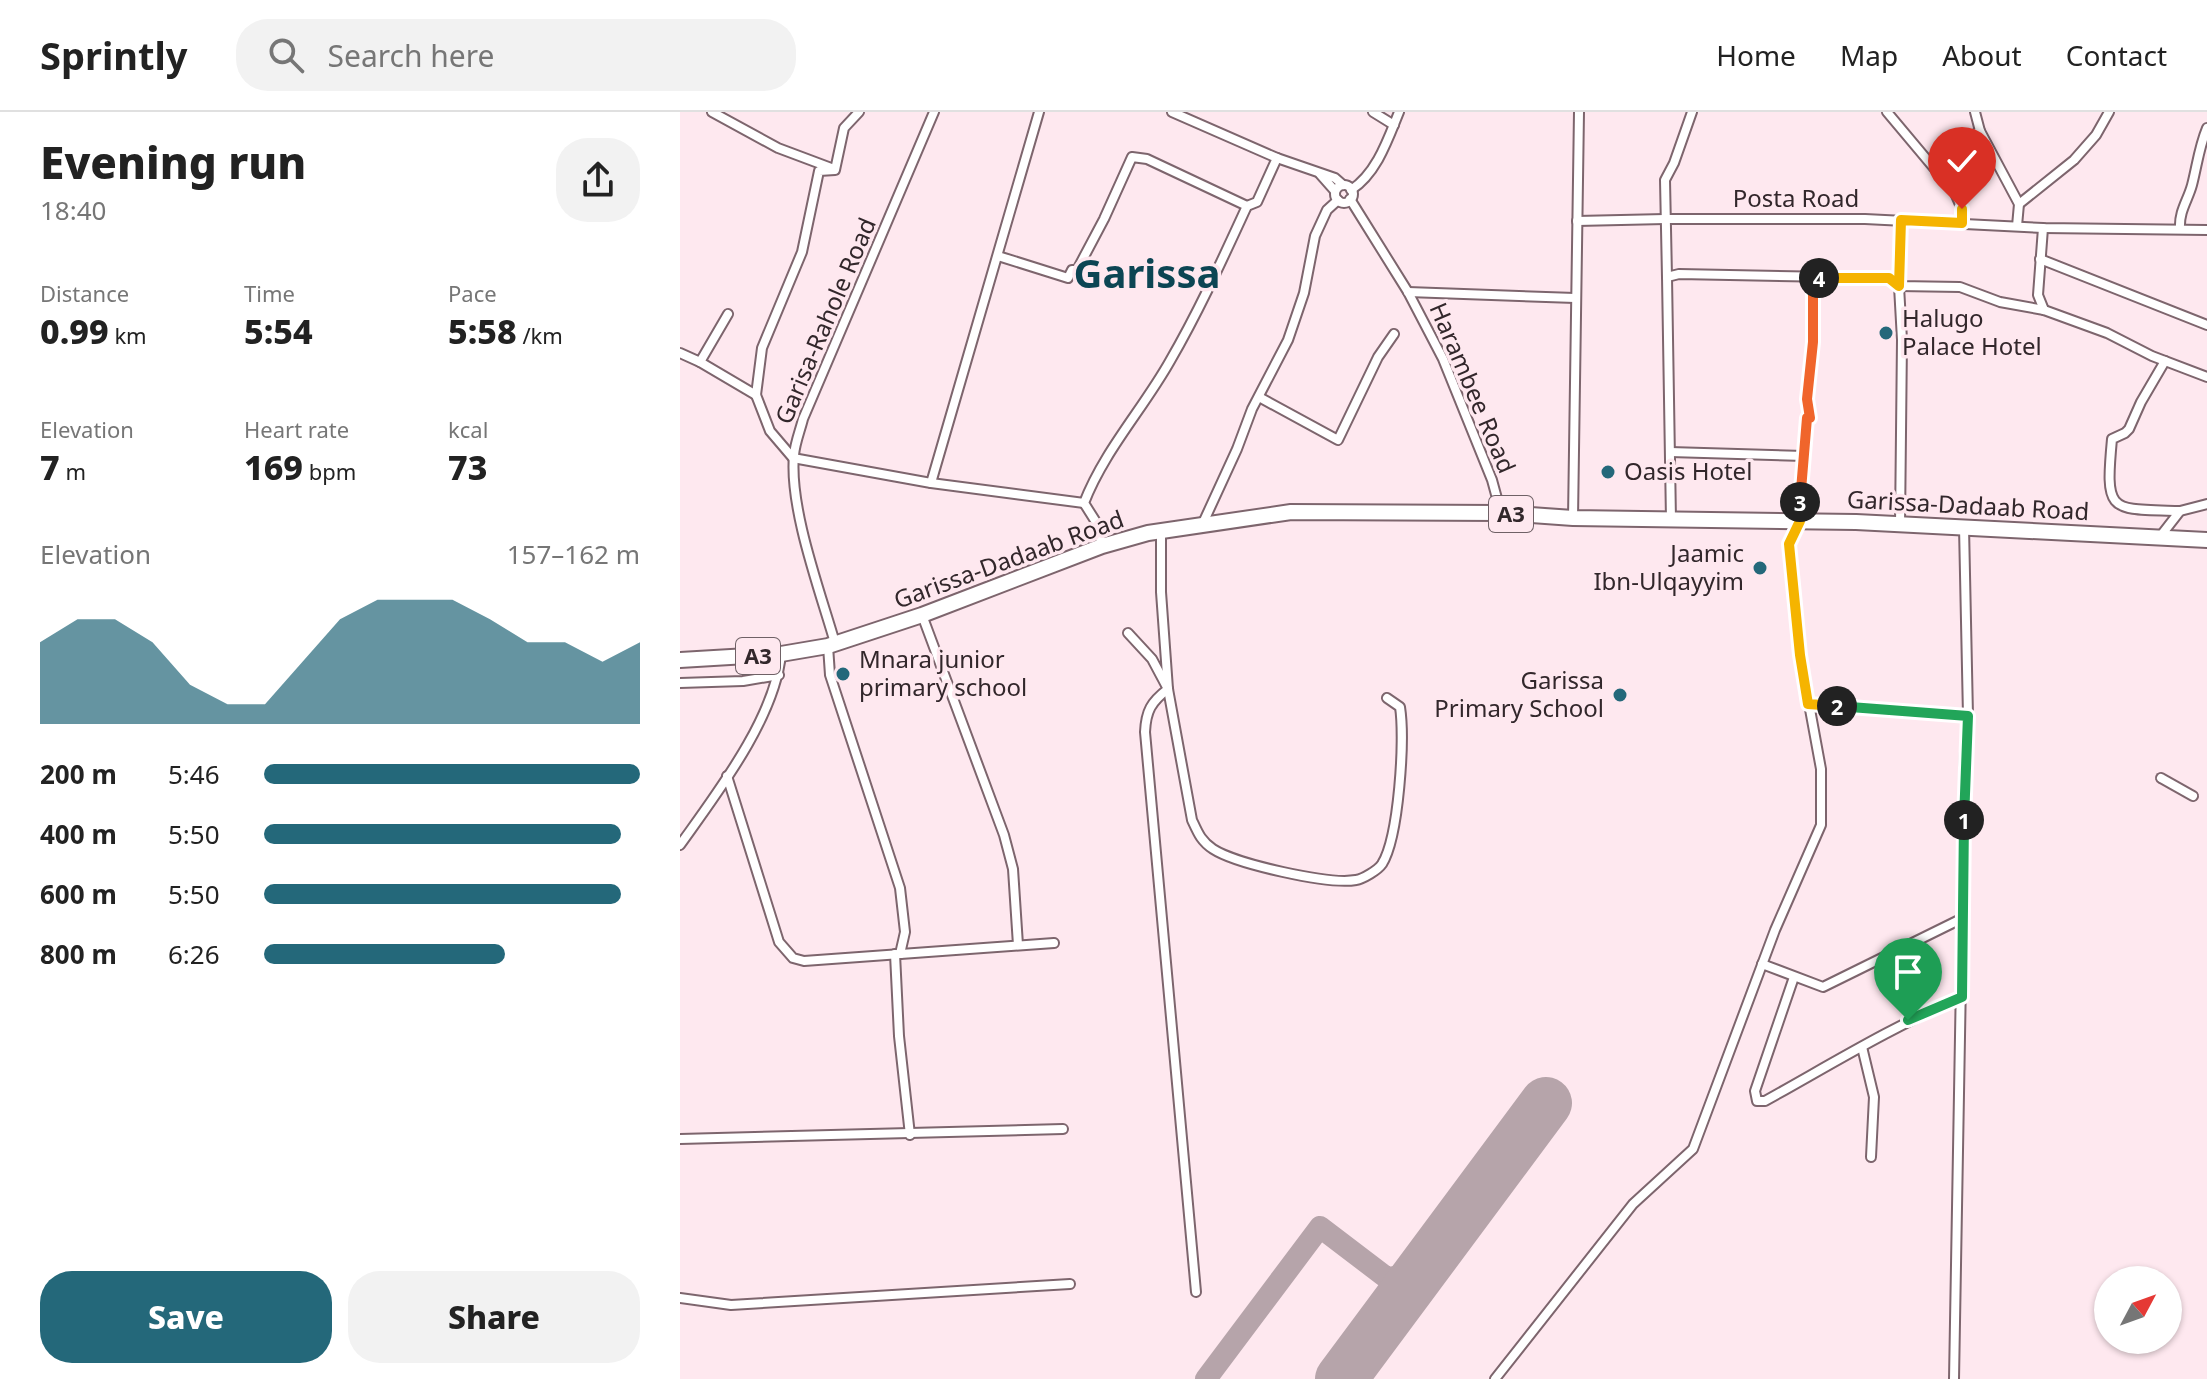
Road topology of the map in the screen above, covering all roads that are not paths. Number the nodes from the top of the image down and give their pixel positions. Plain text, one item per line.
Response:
1 (712, 112) edge
2 (859, 112) edge
3 (934, 112) edge
4 (1039, 112) edge
5 (1172, 112) edge
6 (1373, 112) edge
7 (1399, 112) edge
8 (1579, 112) edge
9 (1692, 112) edge
10 (1887, 112) edge
11 (1975, 112) edge
12 (2106, 112) edge
13 (1394, 125) junction
14 (2207, 128) edge
15 (1980, 131) junction
16 (1277, 158) junction
17 (1931, 162) junction
18 (835, 170) junction
19 (1344, 193) junction
20 (2019, 204) junction
21 (1247, 206) junction
22 (1665, 219) junction
23 (1901, 220) junction
24 (1577, 221) junction
25 (1962, 223) junction
26 (2017, 226) junction
27 (2043, 228) junction
28 (2180, 228) junction
29 (2207, 230) edge
30 (998, 256) junction
31 (2040, 259) junction
32 (1667, 277) junction
33 (1813, 277) junction
34 (1899, 286) junction
35 (1408, 292) junction
36 (1575, 298) junction
37 (2044, 310) junction
38 (728, 314) dead end
39 (2207, 325) edge
40 (1394, 334) dead end
41 (680, 353) edge
42 (2165, 361) junction
43 (700, 362) junction
44 (2207, 377) edge
45 (756, 395) junction
46 (1259, 397) junction
47 (1670, 452) junction
48 (1804, 456) junction
49 (793, 458) junction
50 (931, 483) junction
51 (1084, 503) junction
52 (2207, 504) edge
53 (2180, 511) junction
54 (1501, 513) junction
55 (1573, 518) junction
56 (1671, 520) junction
57 (1800, 521) junction
58 (1203, 523) junction
59 (1900, 525) junction
60 (1964, 527) junction
61 (1161, 531) junction
62 (2159, 538) junction
63 (2207, 540) edge
64 (1102, 546) junction
65 (922, 615) junction
66 (1128, 633) dead end
67 (832, 645) junction
68 (781, 654) junction
69 (680, 660) edge
70 (779, 675) junction
71 (680, 683) edge
72 (1168, 689) junction
73 (1387, 698) dead end
74 (1808, 704) junction
75 (1968, 716) junction
76 (727, 776) junction
77 (2161, 778) dead end
78 (2193, 796) dead end
79 (680, 845) edge
80 (1963, 918) junction
81 (1054, 943) dead end
82 (1018, 945) junction
83 (897, 954) junction
84 (1762, 964) junction
85 (1794, 977) junction
86 (1962, 997) junction
87 (1862, 1047) junction
88 (1063, 1129) dead end
89 (910, 1135) junction
90 (680, 1139) edge
91 (1871, 1157) dead end
92 (1070, 1284) dead end
93 (1196, 1292) dead end
94 (680, 1298) edge
95 (1495, 1379) edge
96 (1954, 1379) edge

1 - 18 street
2 - 18 street
3 - 49 street, Garisa-Rahole Road
4 - 30 street
5 - 16 street, Harambee Road
6 - 13 street
7 - 13 street
8 - 24 street
9 - 22 street
10 - 17 street
11 - 15 street
12 - 20 street
13 - 19 street
14 - 28 street
15 - 17 street
15 - 20 street
16 - 19 street, Harambee Road
16 - 21 street
17 - 25 street
18 - 45 street
19 - 35 street, Harambee Road
19 - 46 street
20 - 26 street
21 - 30 street
21 - 51 street
22 - 23 street, Posta Road
22 - 24 street, Posta Road
22 - 32 street
23 - 25 street, Posta Road
23 - 34 street
24 - 36 street
25 - 26 street, Posta Road
26 - 27 street, Posta Road
27 - 28 street, Posta Road
27 - 31 street
28 - 29 street, Posta Road
30 - 50 street
31 - 37 street
31 - 39 street
32 - 33 street
32 - 47 street
33 - 34 street
33 - 48 street
34 - 37 street
34 - 59 street
35 - 36 street
35 - 54 street, Harambee Road
36 - 55 street
37 - 42 street
38 - 43 street
40 - 46 street
41 - 43 street
42 - 44 street
42 - 53 street
43 - 45 street
45 - 49 street
46 - 58 street
47 - 48 street
47 - 56 street
48 - 57 street
49 - 50 street
49 - 67 street, Garisa-Rahole Road
50 - 51 street
51 - 64 street
52 - 53 street
53 - 62 street
54 - 55 highway, Garissa-Dadaab Road / A3
54 - 58 highway, Garissa-Dadaab Road / A3
55 - 56 highway, Garissa-Dadaab Road / A3
56 - 57 highway, Garissa-Dadaab Road / A3
57 - 59 highway, Garissa-Dadaab Road / A3
57 - 74 street
58 - 61 highway, Garissa-Dadaab Road / A3
59 - 60 highway, Garissa-Dadaab Road / A3
60 - 62 highway, Garissa-Dadaab Road / A3
60 - 75 street
61 - 64 highway, Garissa-Dadaab Road / A3
61 - 72 street
62 - 63 highway, Garissa-Dadaab Road / A3
64 - 65 highway, Garissa-Dadaab Road / A3
65 - 67 highway, Garissa-Dadaab Road / A3
65 - 82 street
66 - 72 street
67 - 68 highway, A3
67 - 83 street, Garisa-Rahole Road
68 - 69 highway, A3
68 - 70 street
70 - 71 street
70 - 76 street
72 - 73 street
72 - 93 street
74 - 75 street
74 - 84 street
75 - 80 street
76 - 79 street
76 - 83 street
77 - 78 street
80 - 85 street
80 - 86 street
81 - 82 street
82 - 83 street
83 - 89 street, Garisa-Rahole Road
84 - 85 street
84 - 95 street
85 - 87 street
86 - 87 street
86 - 96 street
87 - 91 street
88 - 89 street
89 - 90 street
92 - 94 street

